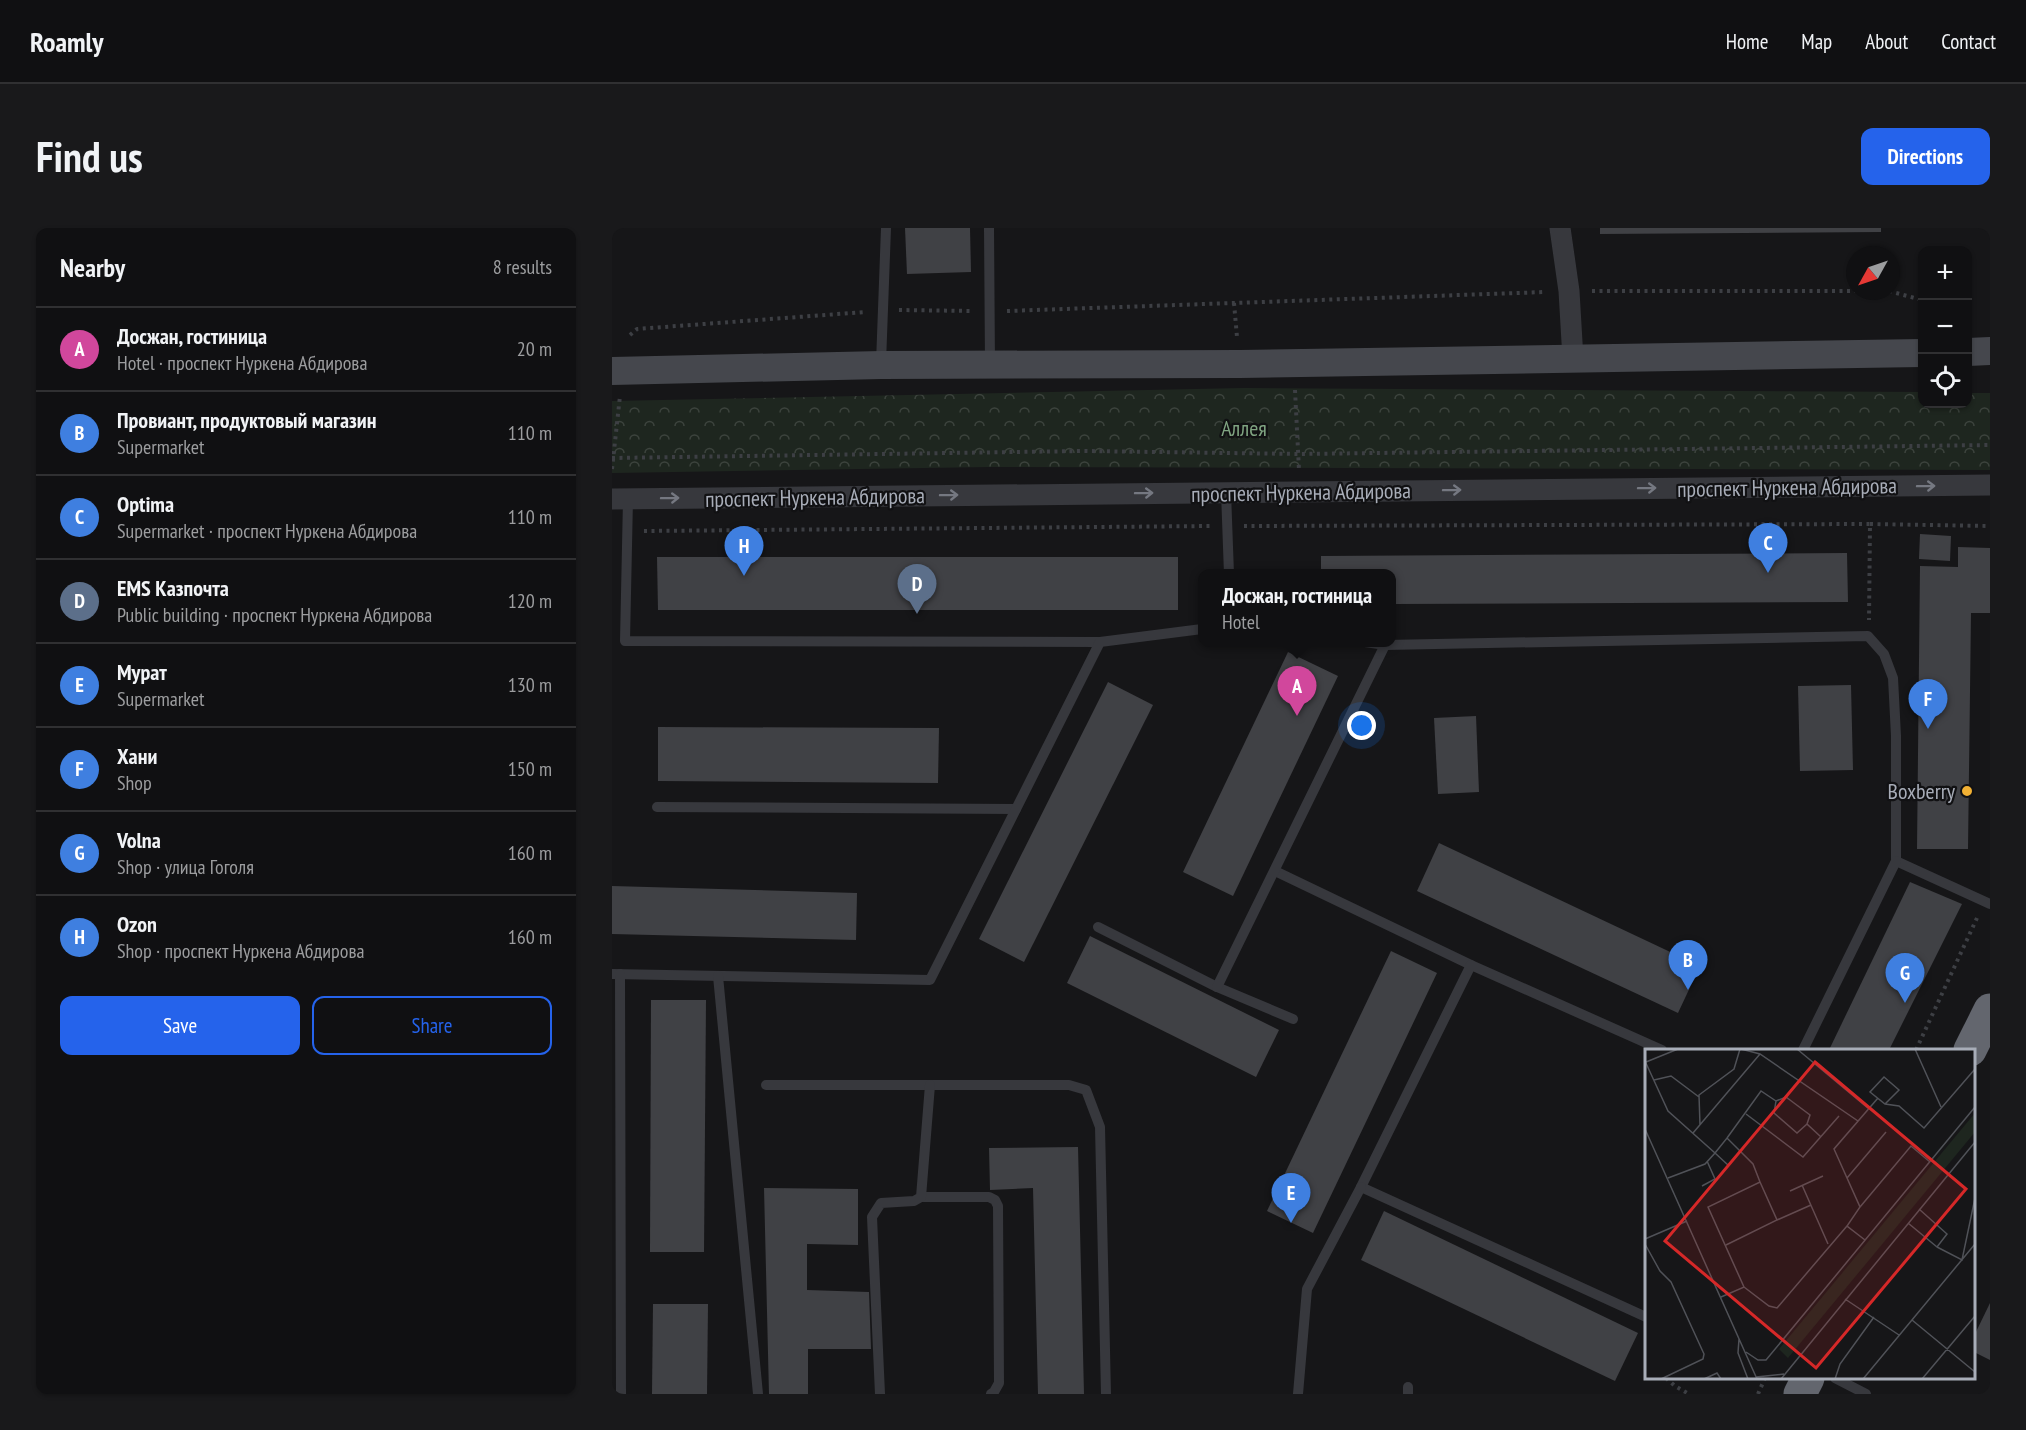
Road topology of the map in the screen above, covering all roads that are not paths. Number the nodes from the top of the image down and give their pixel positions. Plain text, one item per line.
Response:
1 (886, 228) edge
2 (989, 228) edge
3 (1560, 228) edge
4 (1990, 351) edge
5 (1918, 352) edge
6 (1972, 352) edge
7 (1573, 359) junction
8 (881, 365) junction
9 (990, 365) junction
10 (616, 382) edge
11 (1990, 485) edge
12 (1226, 492) junction
13 (620, 499) edge
14 (1229, 569) edge
15 (1198, 630) edge
16 (1100, 642) junction
17 (1396, 645) edge
18 (1384, 647) edge
19 (657, 807) dead end
20 (1016, 809) junction
21 (1896, 861) junction
22 (1275, 871) junction
23 (1987, 903) edge
24 (1098, 927) dead end
25 (1471, 964) junction
26 (616, 974) edge
27 (718, 976) junction
28 (1216, 987) junction
29 (1990, 1010) edge
30 (1293, 1018) dead end
31 (1660, 1049) edge
32 (1803, 1049) edge
33 (1970, 1049) edge
34 (766, 1084) dead end
35 (930, 1085) junction
36 (1361, 1187) junction
37 (921, 1197) junction
38 (1645, 1316) edge
39 (1807, 1379) edge
40 (1839, 1379) edge
41 (621, 1394) edge
42 (758, 1394) edge
43 (880, 1394) edge
44 (991, 1394) edge
45 (1106, 1394) edge
46 (1298, 1394) edge
47 (1800, 1394) edge
48 (1866, 1394) edge

1 - 8 lane
2 - 9 lane
3 - 7 street
4 - 6 main road
5 - 7 main road
7 - 9 main road
8 - 9 main road
8 - 10 main road
12 -> 11 street, проспект Нуркена Абдирова
13 -> 12 street, проспект Нуркена Абдирова
12 - 14 lane
13 - 16 lane
15 - 16 lane
16 - 20 lane
17 - 21 lane
18 - 22 lane
19 - 20 lane
20 - 27 lane
21 - 23 lane
21 - 32 lane
22 - 25 lane
22 - 28 lane
24 - 28 lane
25 - 31 lane
25 - 36 lane
26 - 27 lane
26 - 41 lane
27 - 42 lane
28 - 30 lane
29 - 33 highway
34 - 35 lane
35 - 37 lane
35 - 45 lane
36 - 38 lane
36 - 46 lane
37 - 43 lane
37 - 44 lane
39 - 47 highway
40 - 48 lane

